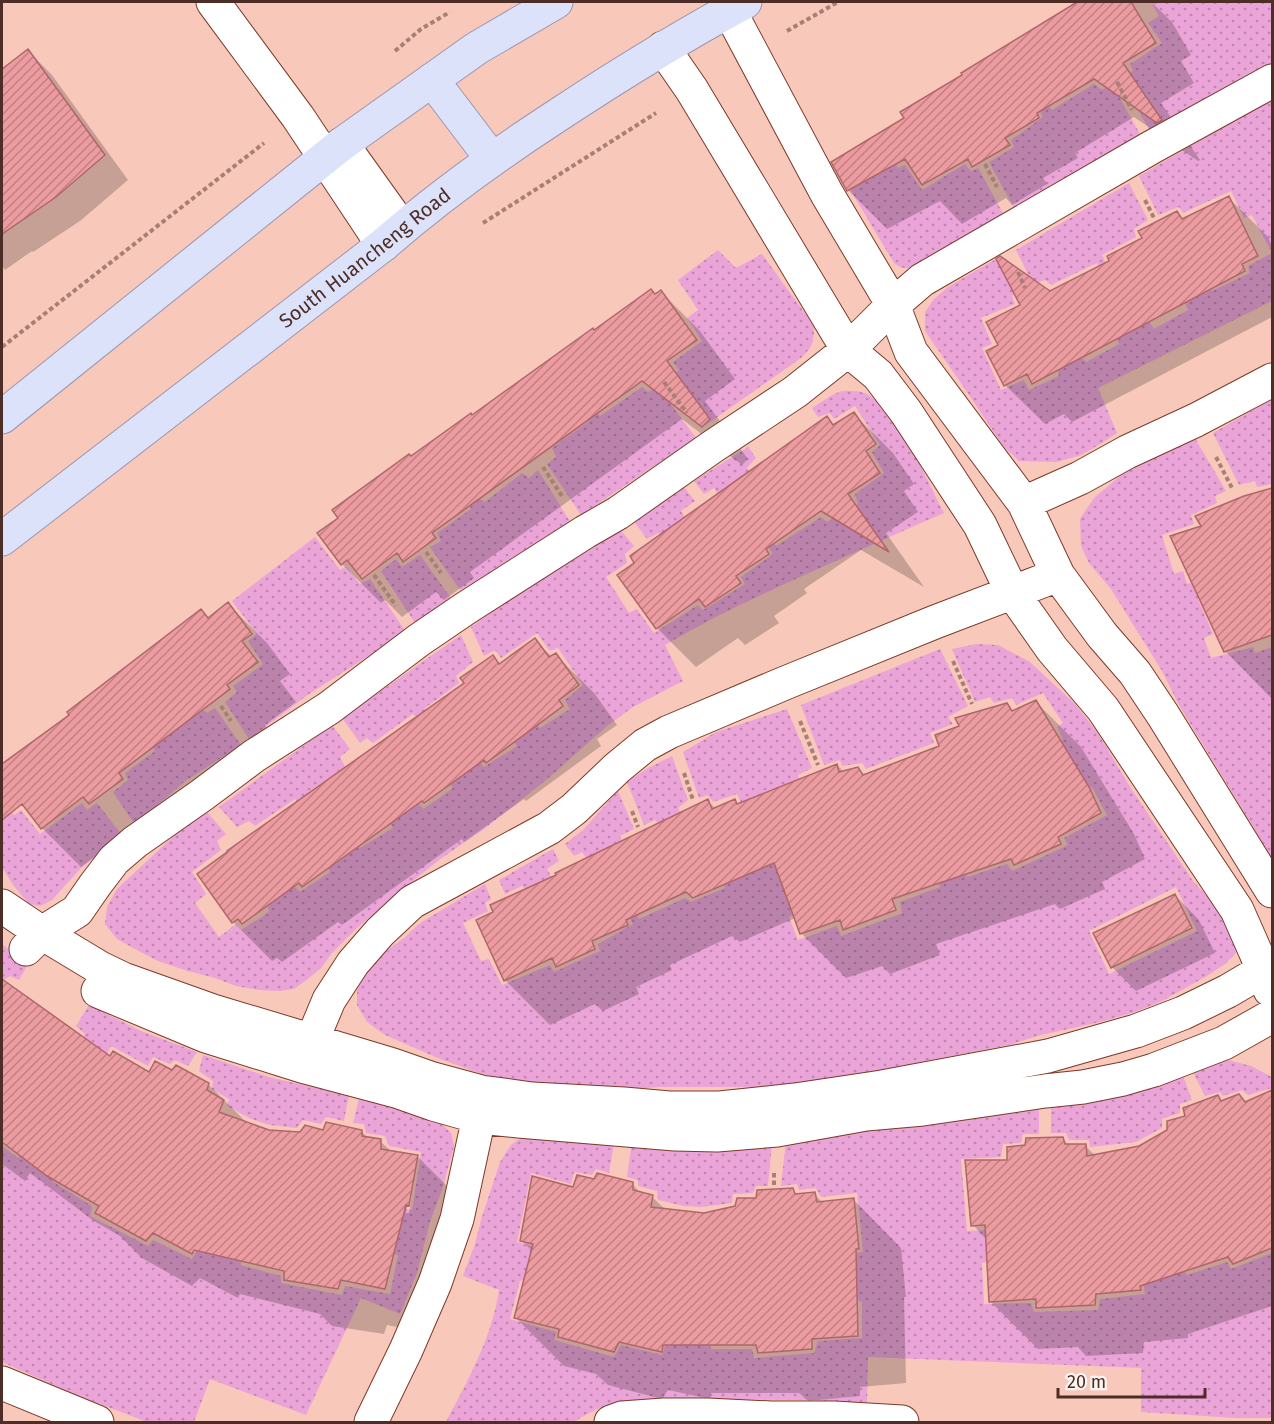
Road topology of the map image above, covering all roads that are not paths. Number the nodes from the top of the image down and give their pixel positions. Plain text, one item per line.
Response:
1 (213, 2) edge
2 (240, 2) edge
3 (556, 2) edge
4 (737, 6) edge
5 (663, 48) junction
6 (432, 80) junction
7 (1272, 81) edge
8 (333, 151) junction
9 (492, 159) junction
10 (393, 237) junction
11 (893, 305) junction
12 (848, 350) junction
13 (1272, 380) edge
14 (2, 417) edge
15 (1024, 502) junction
16 (2, 539) edge
17 (1058, 575) junction
18 (1012, 592) junction
19 (1272, 891) edge
20 (2, 906) edge
21 (23, 938) edge
22 (1269, 978) edge
23 (1272, 1016) edge
24 (307, 1054) junction
25 (480, 1104) junction
26 (2, 1383) edge
27 (97, 1422) edge
28 (371, 1422) edge
29 (611, 1422) edge
30 (902, 1422) edge

1 - 8 street
2 - 8 street
3 - 6 main road
4 - 5 main road, South Huancheng Road
4 - 11 street
5 - 9 main road, South Huancheng Road
5 - 12 street
6 - 8 main road
6 - 9 main road
7 - 11 street
8 - 10 street
8 - 14 main road
9 - 10 main road, South Huancheng Road
10 - 16 main road, South Huancheng Road
11 - 12 street
11 - 15 street
12 - 18 street
12 - 21 street
13 - 15 street
15 - 17 street
17 - 18 street
17 - 19 street
18 - 22 street
18 - 24 street
20 - 21 street
21 - 24 street
22 - 25 street
23 - 25 street
24 - 25 street
25 - 28 street
26 - 27 street
29 - 30 street

